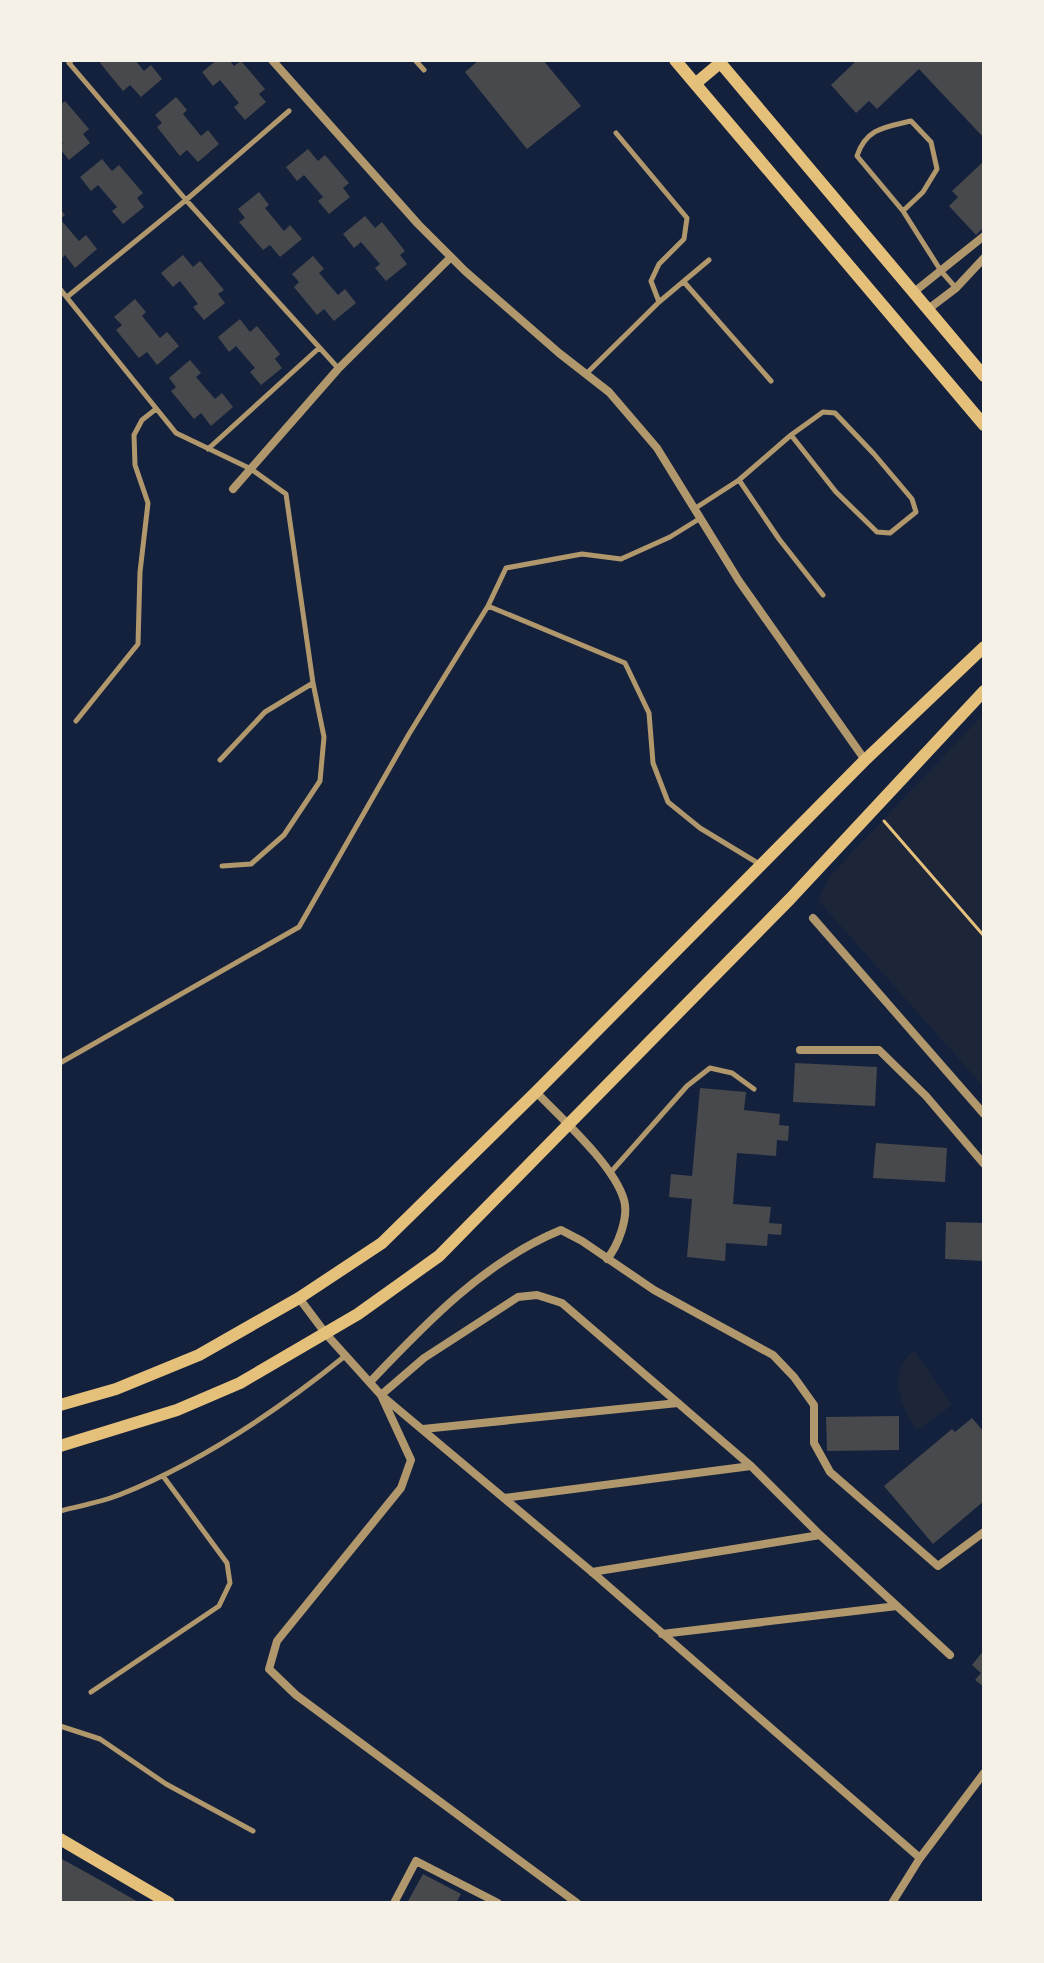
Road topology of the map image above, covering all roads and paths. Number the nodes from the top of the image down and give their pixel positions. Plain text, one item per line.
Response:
1 (72, 60) edge
2 (272, 60) edge
3 (415, 60) edge
4 (676, 60) edge
5 (719, 61) edge
6 (424, 70) dead end
7 (695, 84) junction
8 (289, 111) dead end
9 (616, 133) dead end
10 (186, 200) junction
11 (903, 211) junction
12 (984, 236) edge
13 (451, 257) junction
14 (984, 258) edge
15 (709, 260) dead end
16 (941, 271) junction
17 (684, 282) junction
18 (956, 288) junction
19 (60, 289) edge
20 (914, 292) junction
21 (67, 297) junction
22 (659, 302) junction
23 (927, 310) junction
24 (319, 348) junction
25 (338, 369) junction
26 (586, 374) junction
27 (984, 376) edge
28 (771, 381) dead end
29 (156, 409) junction
30 (984, 425) edge
31 (791, 435) junction
32 (208, 449) junction
33 (251, 469) junction
34 (739, 480) junction
35 (233, 489) dead end
36 (693, 509) junction
37 (699, 519) junction
38 (823, 595) dead end
39 (488, 606) junction
40 (982, 648) edge
41 (313, 683) junction
42 (984, 691) edge
43 (76, 721) dead end
44 (220, 760) dead end
45 (865, 760) junction
46 (873, 809) junction
47 (762, 865) junction
48 (222, 866) dead end
49 (813, 918) dead end
50 (984, 936) edge
51 (800, 1050) dead end
52 (60, 1063) edge
53 (754, 1089) dead end
54 (536, 1092) junction
55 (984, 1114) edge
56 (569, 1126) junction
57 (984, 1164) edge
58 (611, 1172) junction
59 (607, 1259) junction
60 (299, 1298) junction
61 (326, 1334) junction
62 (345, 1355) junction
63 (370, 1382) junction
64 (381, 1395) junction
65 (678, 1403) junction
66 (60, 1405) edge
67 (423, 1429) junction
68 (60, 1446) edge
69 (751, 1466) junction
70 (163, 1476) junction
71 (504, 1498) junction
72 (60, 1511) edge
73 (984, 1532) edge
74 (820, 1535) junction
75 (592, 1572) junction
76 (897, 1606) junction
77 (662, 1634) junction
78 (950, 1655) dead end
79 (91, 1692) dead end
80 (60, 1726) edge
81 (984, 1773) edge
82 (253, 1831) dead end
83 (60, 1839) edge
84 (920, 1858) junction
85 (169, 1903) edge
86 (394, 1903) edge
87 (498, 1903) edge
88 (577, 1903) edge
89 (892, 1903) edge

1 - 10 lane
2 - 13 street
3 - 6 lane
4 - 7 main road
5 - 7 main road
5 - 20 main road
7 - 30 main road
8 - 10 lane
9 - 22 lane
10 - 21 lane
10 - 24 lane
11 - 11 lane
11 - 16 lane
12 - 16 street
13 - 25 street
13 - 26 street
14 - 18 street
15 - 17 lane
16 - 18 lane
16 - 20 street
17 - 22 lane
17 - 28 lane
18 - 23 street
19 - 21 lane
20 - 23 main road
21 - 29 lane
22 - 26 lane
23 - 27 main road
24 - 25 lane
24 - 32 lane
25 - 33 street
26 - 36 street
29 - 32 lane
29 - 43 lane
31 - 31 lane
31 - 34 lane
32 - 33 lane
33 - 35 street
33 - 41 lane
34 - 36 lane
34 - 38 lane
36 - 37 street
37 - 39 lane
37 - 45 street
39 - 47 lane
39 - 52 lane
40 - 45 main road
41 - 44 lane
41 - 48 lane
42 - 46 main road
45 - 47 main road
46 - 50 path
46 - 56 main road
47 - 54 main road
49 - 55 street
51 - 57 street
53 - 58 lane
54 - 56 street
54 - 60 main road
56 - 58 street
56 - 61 main road
58 - 59 street
59 - 63 street
59 - 73 street
60 - 61 street
60 - 66 main road
61 - 62 street
61 - 68 main road
62 - 63 street
62 - 70 lane
63 - 64 street
64 - 65 street
64 - 67 street
64 - 88 street
65 - 67 street
65 - 69 street
67 - 71 street
69 - 71 street
69 - 74 street
70 - 72 lane
70 - 79 lane
71 - 75 street
74 - 75 street
74 - 76 street
75 - 77 street
76 - 77 street
76 - 78 street
77 - 84 street
80 - 82 lane
81 - 84 street
83 - 85 main road
84 - 89 street
86 - 87 street

